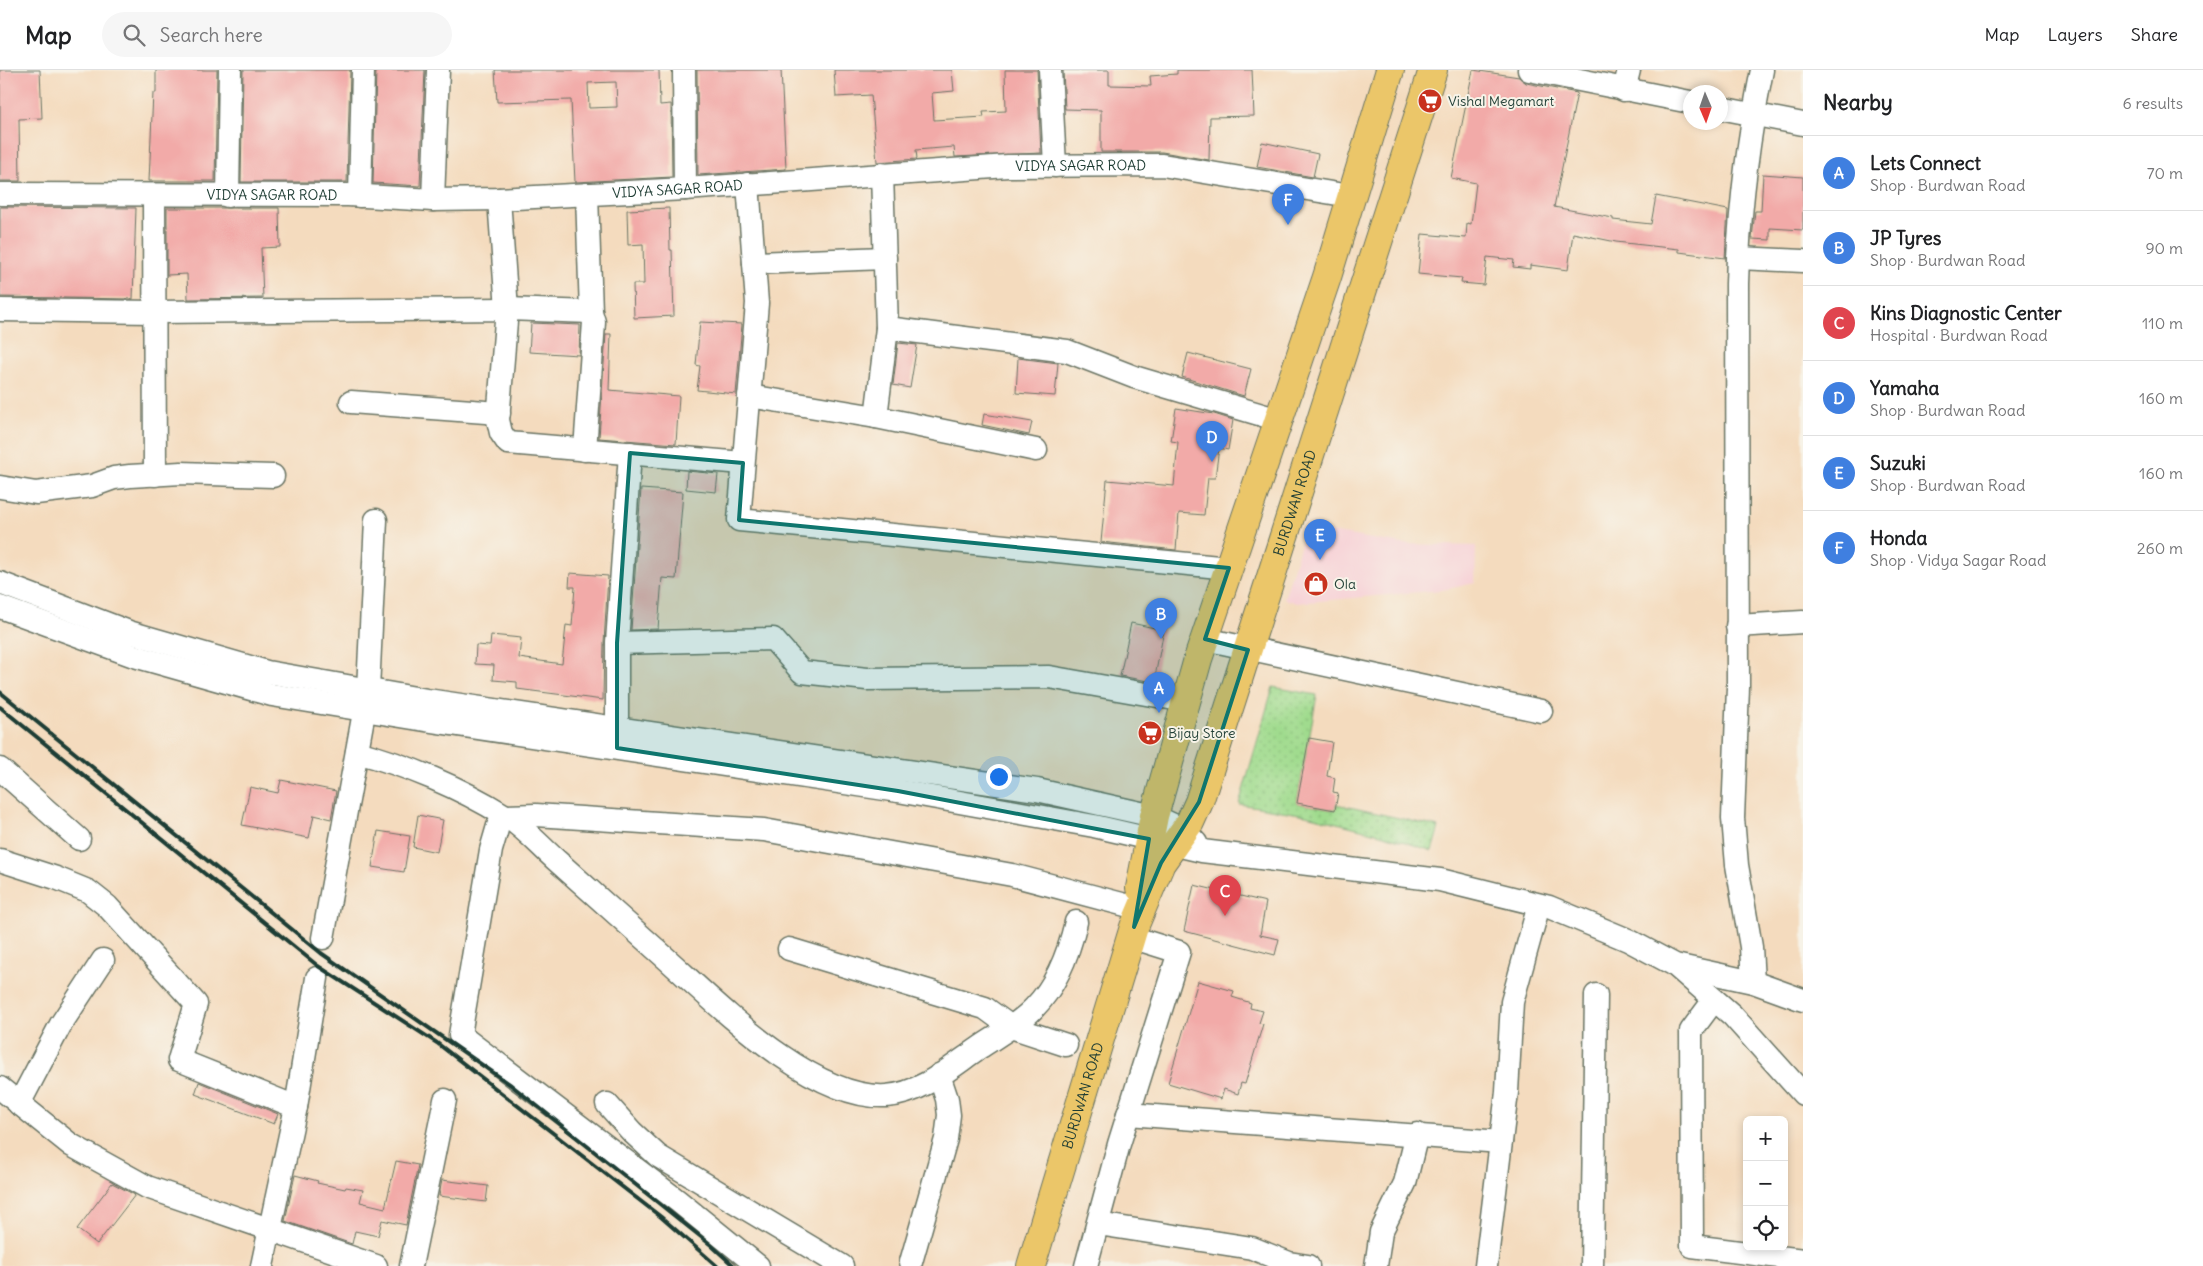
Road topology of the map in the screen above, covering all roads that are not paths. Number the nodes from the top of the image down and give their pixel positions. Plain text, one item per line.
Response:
1 (230, 70) edge
2 (363, 70) edge
3 (438, 70) edge
4 (684, 70) edge
5 (1050, 70) edge
6 (1390, 70) edge
7 (1433, 70) edge
8 (1529, 70) edge
9 (1762, 70) edge
10 (1627, 80) edge
11 (1683, 100) edge
12 (1728, 109) edge
13 (1753, 114) junction
14 (1803, 124) edge
15 (1055, 166) junction
16 (882, 174) junction
17 (748, 184) junction
18 (684, 189) junction
19 (0, 194) edge
20 (587, 194) junction
21 (154, 195) junction
22 (228, 196) junction
23 (360, 196) junction
24 (1350, 196) junction
25 (499, 199) junction
26 (433, 200) junction
27 (885, 258) junction
28 (1738, 258) junction
29 (1803, 262) edge
30 (754, 263) junction
31 (507, 309) junction
32 (0, 310) edge
33 (154, 312) junction
34 (591, 312) junction
35 (887, 328) junction
36 (749, 396) junction
37 (351, 402) dead end
38 (499, 413) junction
39 (876, 417) junction
40 (1279, 420) junction
41 (585, 450) junction
42 (1036, 450) dead end
43 (630, 454) junction
44 (743, 463) junction
45 (155, 475) junction
46 (273, 476) dead end
47 (0, 487) edge
48 (376, 520) dead end
49 (1229, 568) junction
50 (0, 583) edge
51 (0, 607) edge
52 (1803, 622) edge
53 (1737, 626) junction
54 (1205, 639) junction
55 (617, 643) junction
56 (1248, 650) junction
57 (366, 700) junction
58 (1186, 701) junction
59 (1541, 711) dead end
60 (618, 738) junction
61 (357, 752) junction
62 (0, 769) edge
63 (506, 816) junction
64 (1151, 827) junction
65 (1180, 837) junction
66 (79, 839) dead end
67 (0, 860) edge
68 (1539, 905) junction
69 (1076, 922) dead end
70 (1134, 924) junction
71 (323, 938) dead end
72 (789, 949) dead end
73 (103, 960) dead end
74 (1675, 965) junction
75 (317, 978) dead end
76 (1753, 982) junction
77 (1596, 996) dead end
78 (1714, 1000) junction
79 (1803, 1000) edge
80 (1011, 1027) junction
81 (1066, 1045) dead end
82 (938, 1075) junction
83 (0, 1088) edge
84 (1803, 1094) edge
85 (445, 1100) dead end
86 (20, 1104) junction
87 (607, 1104) dead end
88 (296, 1107) junction
89 (1128, 1114) junction
90 (1417, 1134) junction
91 (1501, 1142) junction
92 (1098, 1224) junction
93 (270, 1228) junction
94 (1803, 1260) edge
95 (911, 1262) dead end
96 (262, 1266) edge
97 (376, 1266) edge
98 (411, 1266) edge
99 (758, 1266) edge
100 (842, 1266) edge
101 (1031, 1266) edge
102 (1086, 1266) edge
103 (1308, 1266) edge
104 (1376, 1266) edge
105 (1486, 1266) edge
106 (1592, 1266) edge

1 - 22 street
2 - 23 street
3 - 26 street
4 - 18 street
5 - 15 street
6 - 24 main road, BURDWAN ROAD
7 - 56 main road, BURDWAN ROAD
8 - 10 street
9 - 13 street
10 - 11 street
12 - 13 street
13 - 14 street
13 - 28 street
15 - 16 street, VIDYA SAGAR ROAD
15 - 24 street, VIDYA SAGAR ROAD
16 - 17 street, VIDYA SAGAR ROAD
16 - 27 street
17 - 18 street, VIDYA SAGAR ROAD
17 - 30 street
18 - 20 street, VIDYA SAGAR ROAD
19 - 21 street, VIDYA SAGAR ROAD
20 - 25 street, VIDYA SAGAR ROAD
20 - 34 street
21 - 22 street, VIDYA SAGAR ROAD
21 - 33 street
22 - 23 street, VIDYA SAGAR ROAD
23 - 26 street, VIDYA SAGAR ROAD
24 - 40 main road, BURDWAN ROAD
25 - 26 street, VIDYA SAGAR ROAD
25 - 31 street
27 - 30 street
27 - 35 street
28 - 29 street
28 - 53 street
30 - 36 street
31 - 33 street
31 - 34 street
31 - 38 street
32 - 33 street
33 - 45 street
34 - 41 street
35 - 39 street
35 - 40 street
36 - 39 street
36 - 44 street
37 - 38 street
38 - 41 street
39 - 42 street
40 - 49 main road, BURDWAN ROAD
41 - 43 street
43 - 44 street
43 - 55 street
44 - 49 street
45 - 46 street
45 - 47 street
48 - 57 street
49 - 54 main road, BURDWAN ROAD
50 - 57 street
51 - 57 street
52 - 53 street
53 - 76 street
54 - 56 street
54 - 58 main road, BURDWAN ROAD
55 - 58 street
55 - 60 street
56 - 59 street
56 - 65 main road, BURDWAN ROAD
57 - 60 street
57 - 61 street
58 - 64 main road, BURDWAN ROAD
60 - 64 street
61 - 63 street
61 - 71 street
62 - 66 street
63 - 70 street
63 - 82 street
63 - 99 street
64 - 65 street
64 - 70 main road, BURDWAN ROAD
65 - 68 street
65 - 70 main road, BURDWAN ROAD
67 - 88 street
68 - 74 street
68 - 91 street
69 - 80 street
70 - 89 street
70 - 101 main road, BURDWAN ROAD
72 - 80 street
73 - 86 street
74 - 76 street
74 - 78 street
75 - 88 street
76 - 79 street
77 - 106 street
78 - 84 street
78 - 94 street
80 - 81 street
80 - 82 street
82 - 95 street
83 - 86 street
85 - 98 street
86 - 93 street
87 - 100 street
88 - 93 street
89 - 90 street
89 - 92 street
90 - 91 street
90 - 104 street
91 - 105 street
92 - 102 street
92 - 103 street
93 - 96 street
93 - 97 street

